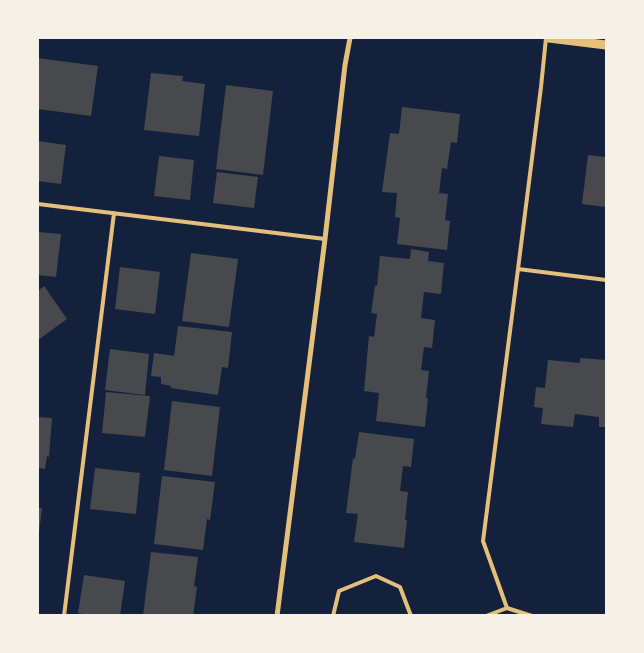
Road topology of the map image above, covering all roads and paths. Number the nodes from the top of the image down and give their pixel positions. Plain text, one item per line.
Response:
1 (350, 38) edge
2 (548, 38) edge
3 (606, 44) edge
4 (38, 204) edge
5 (114, 214) junction
6 (325, 239) junction
7 (518, 269) junction
8 (606, 280) edge
9 (507, 608) junction
10 (64, 616) edge
11 (277, 616) edge
12 (333, 616) edge
13 (411, 616) edge
14 (486, 616) edge
15 (532, 616) edge

1 - 6 street
2 - 3 street
2 - 7 lane
4 - 5 lane
5 - 6 lane
5 - 10 lane
6 - 11 street
7 - 8 lane
7 - 9 lane
9 - 14 lane
9 - 15 lane
12 - 13 lane

